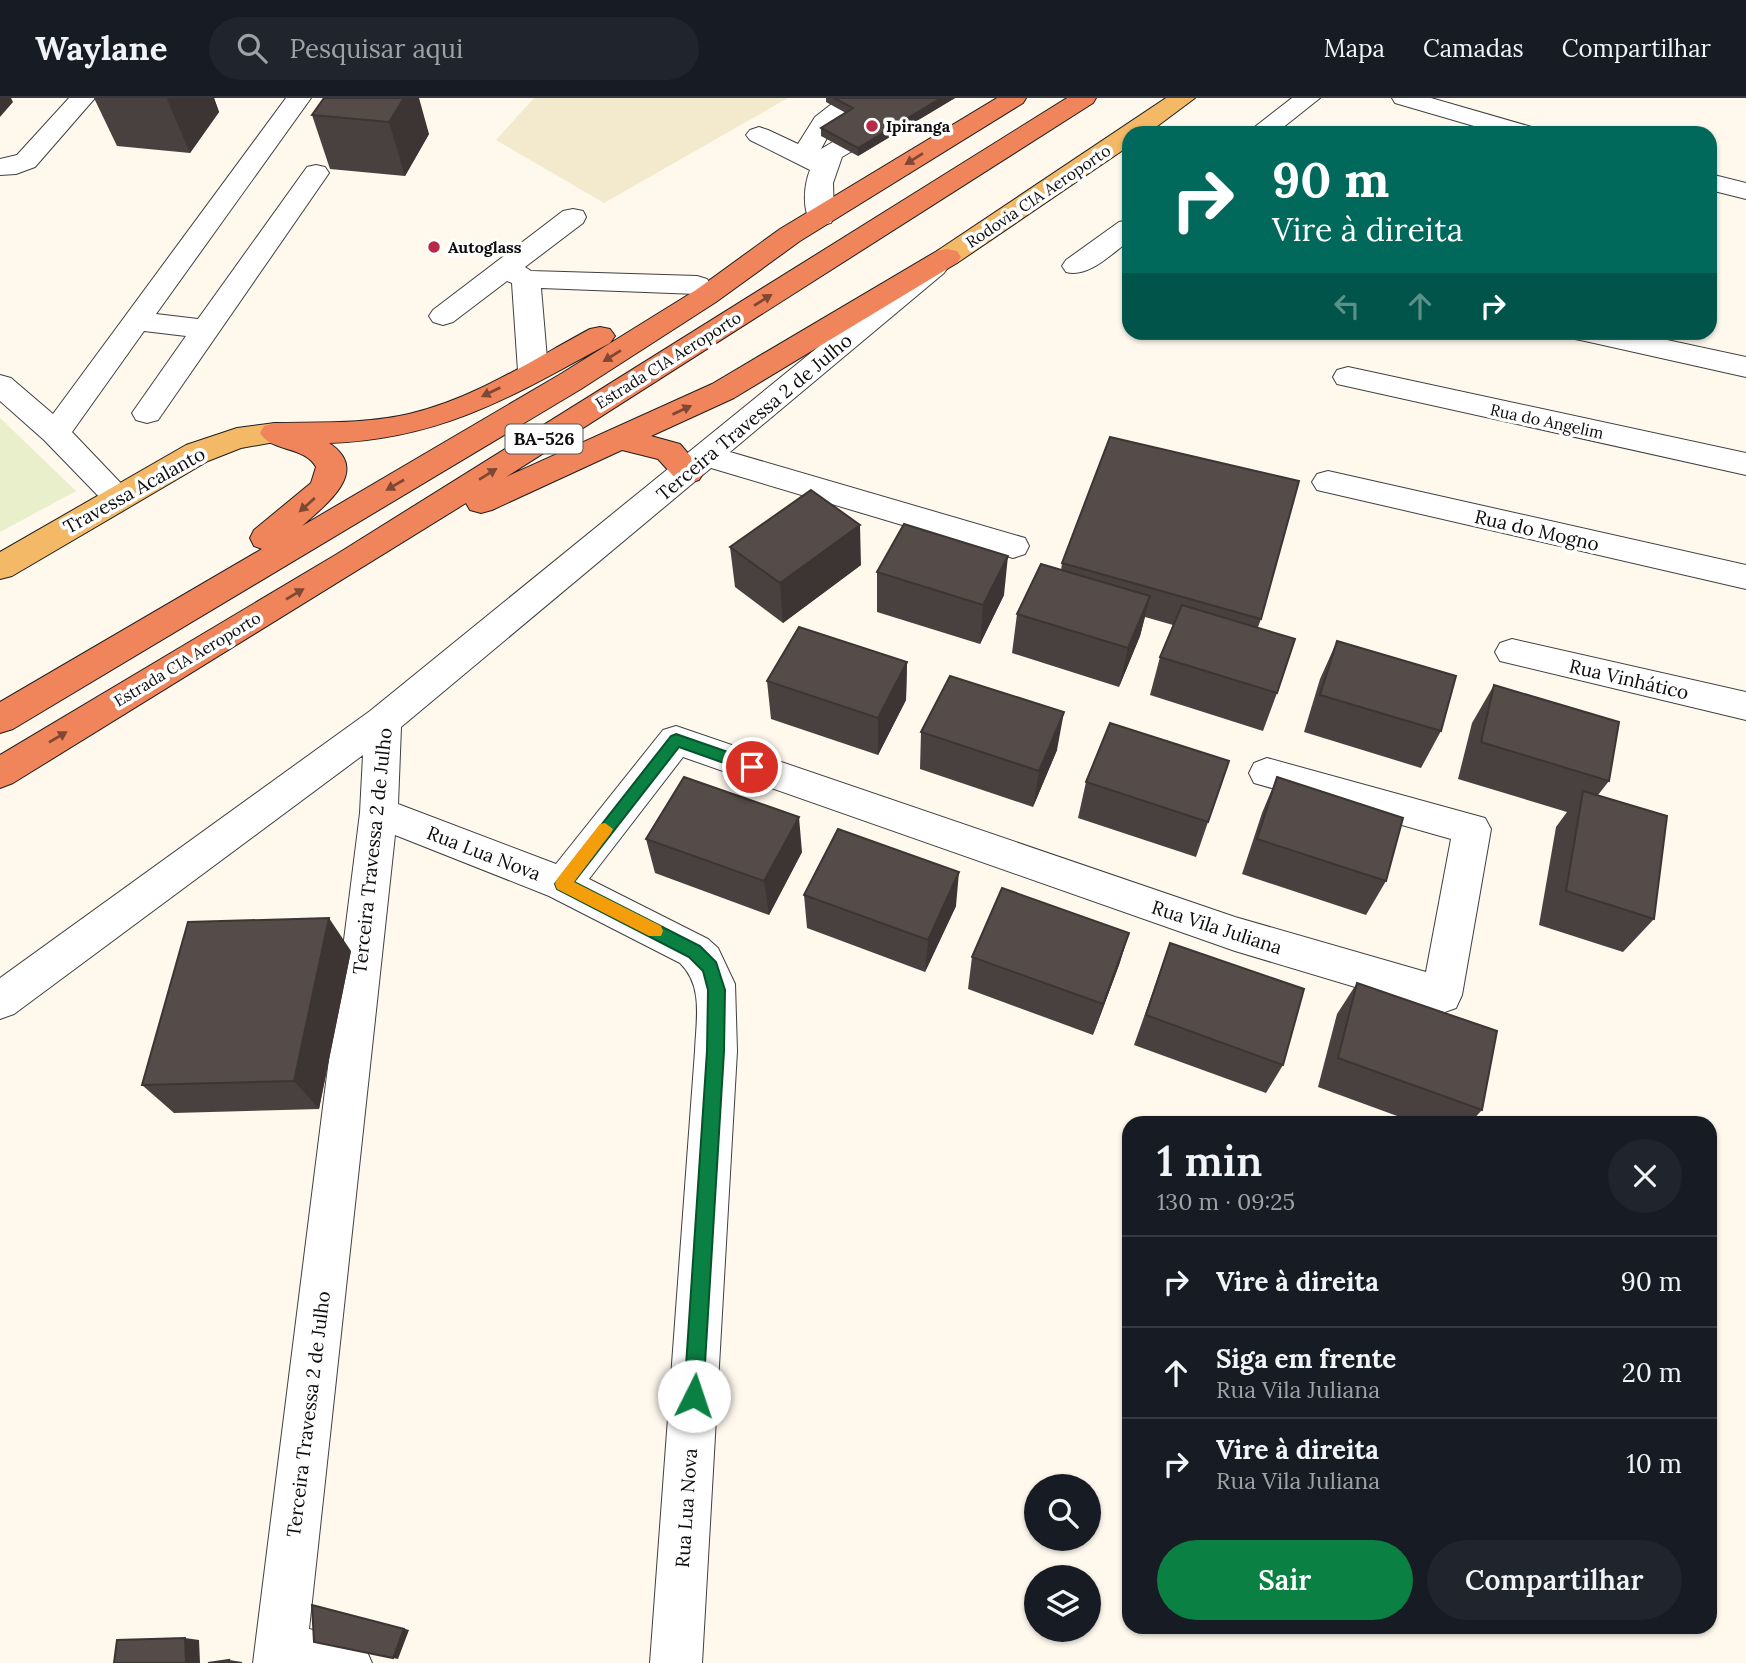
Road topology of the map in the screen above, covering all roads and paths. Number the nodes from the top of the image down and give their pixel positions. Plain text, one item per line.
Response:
1 (83, 98) edge
2 (299, 98) edge
3 (857, 98) edge
4 (924, 98) edge
5 (1014, 98) edge
6 (1084, 98) edge
7 (1183, 98) edge
8 (1308, 98) edge
9 (1404, 98) edge
10 (1142, 126) edge
11 (1270, 126) edge
12 (1502, 126) edge
13 (759, 135) dead end
14 (1122, 139) edge
15 (814, 161) junction
16 (0, 167) edge
17 (316, 173) edge
18 (1717, 184) edge
19 (1746, 191) edge
20 (573, 217) dead end
21 (821, 217) junction
22 (1122, 233) edge
23 (790, 236) junction
24 (947, 257) junction
25 (1076, 266) dead end
26 (516, 274) junction
27 (697, 285) junction
28 (443, 316) dead end
29 (135, 321) junction
30 (206, 329) junction
31 (1622, 340) edge
32 (1746, 367) edge
33 (533, 372) junction
34 (1348, 377) dead end
35 (0, 385) edge
36 (147, 414) dead end
37 (55, 432) junction
38 (275, 433) junction
39 (620, 439) junction
40 (698, 464) junction
41 (1746, 464) edge
42 (1328, 482) dead end
43 (118, 497) junction
44 (1013, 546) dead end
45 (349, 562) junction
46 (0, 567) edge
47 (1746, 578) edge
48 (1512, 652) dead end
49 (0, 694) edge
50 (1746, 706) edge
51 (0, 719) edge
52 (383, 721) junction
53 (0, 773) edge
54 (1267, 773) dead end
55 (379, 813) junction
56 (563, 884) junction
57 (0, 1001) edge
58 (280, 1656) edge
59 (346, 1663) edge
60 (677, 1663) edge

1 - 16 street
2 - 29 street
3 - 15 street
4 - 15 street
5 -> 21 highway, Estrada CIA Aeroporto / BA-526
45 -> 6 highway, Estrada CIA Aeroporto / BA-526
7 - 10 main road, Rodovia CIA Aeroporto
8 - 11 street
9 - 12 street
13 - 15 street
14 - 24 main road, Rodovia CIA Aeroporto
15 - 21 street
17 - 30 street
18 - 19 street
20 - 26 street
21 - 23 highway, Estrada CIA Aeroporto / BA-526
22 - 25 street
23 - 27 highway
23 -> 51 highway, Estrada CIA Aeroporto / BA-526
39 -> 24 highway
24 - 40 street, Terceira Travessa 2 de Julho
26 - 27 street
26 - 28 street
26 - 33 street
27 - 33 highway
29 - 30 street
29 - 37 street
30 - 36 street
31 - 32 street
33 -> 38 highway
34 - 41 street, Rua do Angelim
35 - 37 street
37 - 43 street
38 - 43 main road, Travessa Acalanto
38 -> 49 highway
39 - 40 highway
39 - 45 highway
40 - 44 street
40 - 52 street, Terceira Travessa 2 de Julho
42 - 47 street, Rua do Mogno
43 - 46 main road, Travessa Acalanto
53 -> 45 highway, Estrada CIA Aeroporto / BA-526
48 - 50 street, Rua Vinhático
52 - 55 street, Terceira Travessa 2 de Julho
52 - 57 street
54 - 56 street, Rua Vila Juliana
55 - 56 street, Rua Lua Nova
55 - 58 street, Terceira Travessa 2 de Julho
56 - 60 street, Rua Lua Nova
58 - 59 street

